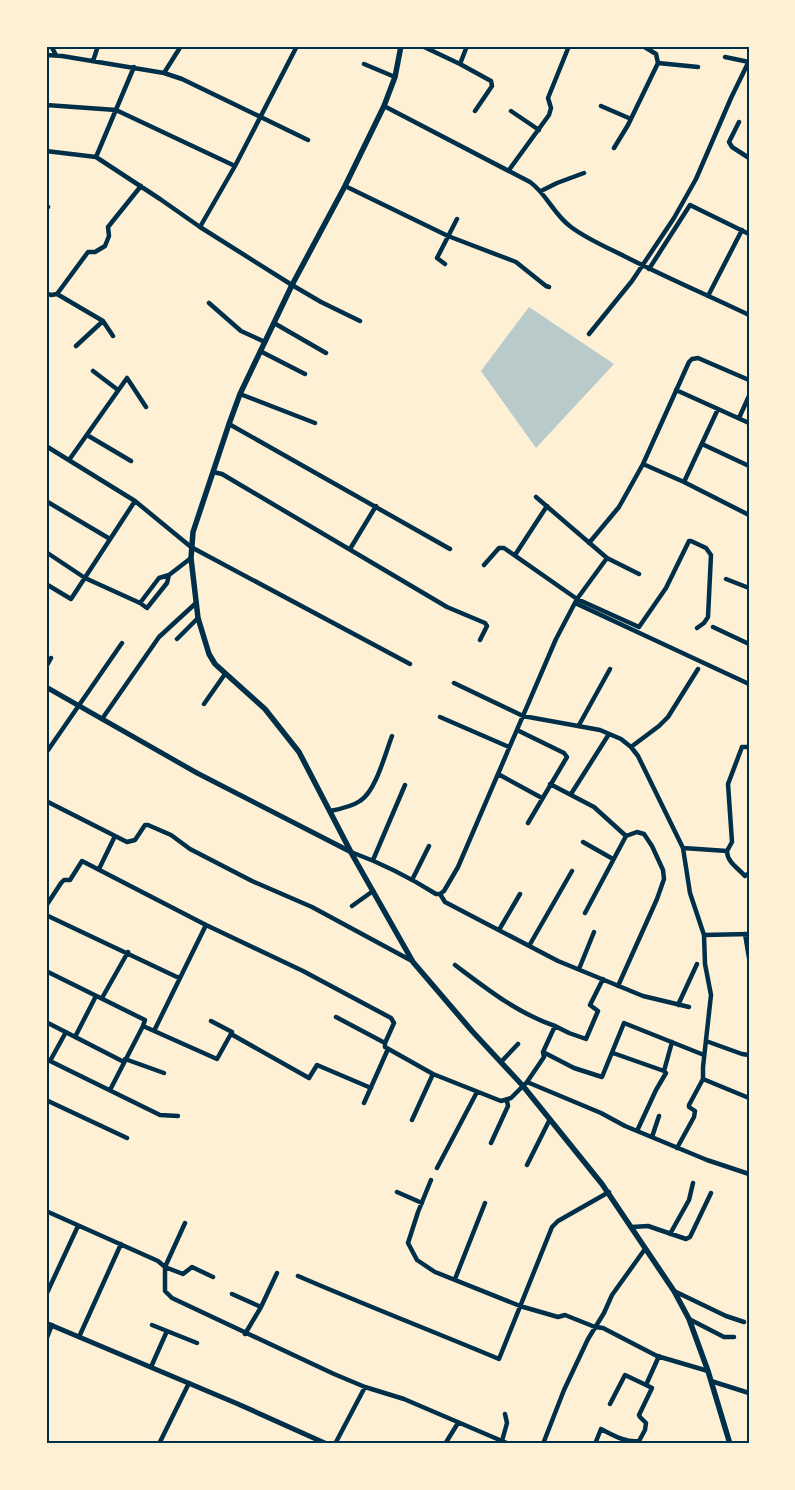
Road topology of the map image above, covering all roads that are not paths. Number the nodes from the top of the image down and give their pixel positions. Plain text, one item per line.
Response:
1 (51, 46) edge
2 (98, 46) edge
3 (181, 46) edge
4 (297, 46) edge
5 (401, 46) edge
6 (422, 46) edge
7 (467, 46) edge
8 (569, 46) edge
9 (643, 46) edge
10 (46, 55) edge
11 (56, 55) junction
12 (726, 57) dead end
13 (94, 61) junction
14 (749, 62) edge
15 (658, 63) junction
16 (364, 64) dead end
17 (460, 64) junction
18 (698, 66) dead end
19 (134, 67) junction
20 (164, 73) junction
21 (395, 77) junction
22 (46, 105) edge
23 (384, 106) junction
24 (601, 106) dead end
25 (116, 110) junction
26 (475, 111) dead end
27 (511, 111) dead end
28 (261, 116) junction
29 (631, 119) junction
30 (739, 122) dead end
31 (538, 130) junction
32 (308, 140) dead end
33 (614, 148) dead end
34 (46, 151) edge
35 (96, 157) junction
36 (749, 158) edge
37 (235, 166) junction
38 (508, 170) junction
39 (584, 173) dead end
40 (141, 186) junction
41 (345, 186) junction
42 (541, 191) junction
43 (457, 219) dead end
44 (200, 228) junction
45 (742, 230) junction
46 (749, 234) edge
47 (448, 236) junction
48 (445, 264) dead end
49 (643, 266) junction
50 (649, 269) junction
51 (292, 285) junction
52 (549, 287) dead end
53 (46, 293) edge
54 (57, 294) junction
55 (708, 296) junction
56 (209, 303) dead end
57 (749, 314) edge
58 (103, 321) junction
59 (360, 321) dead end
60 (274, 323) junction
61 (589, 334) dead end
62 (113, 336) dead end
63 (265, 342) junction
64 (76, 346) dead end
65 (260, 351) junction
66 (326, 354) dead end
67 (93, 371) dead end
68 (305, 374) dead end
69 (749, 380) edge
70 (118, 390) junction
71 (676, 390) junction
72 (240, 394) junction
73 (749, 396) edge
74 (146, 407) dead end
75 (718, 409) junction
76 (739, 418) junction
77 (315, 423) dead end
78 (749, 423) edge
79 (229, 424) junction
80 (87, 435) junction
81 (702, 444) junction
82 (46, 446) edge
83 (69, 460) junction
84 (131, 461) dead end
85 (643, 464) junction
86 (749, 466) edge
87 (213, 472) junction
88 (684, 482) junction
89 (536, 496) dead end
90 (46, 501) edge
91 (135, 501) junction
92 (376, 506) junction
93 (547, 506) junction
94 (749, 515) edge
95 (110, 539) junction
96 (589, 542) junction
97 (191, 547) junction
98 (350, 549) junction
99 (450, 549) dead end
100 (46, 552) edge
101 (515, 555) junction
102 (191, 558) junction
103 (607, 558) junction
104 (484, 565) dead end
105 (169, 574) junction
106 (638, 574) dead end
107 (85, 578) junction
108 (726, 579) dead end
109 (46, 584) edge
110 (749, 588) edge
111 (576, 601) junction
112 (140, 602) junction
113 (196, 603) junction
114 (198, 618) junction
115 (713, 627) dead end
116 (697, 628) dead end
117 (177, 639) dead end
118 (480, 640) dead end
119 (122, 643) dead end
120 (749, 644) edge
121 (51, 658) dead end
122 (410, 664) dead end
123 (46, 667) edge
124 (610, 669) dead end
125 (698, 669) dead end
126 (225, 674) junction
127 (454, 683) dead end
128 (749, 684) edge
129 (46, 687) edge
130 (204, 704) dead end
131 (78, 706) junction
132 (523, 716) junction
133 (440, 717) dead end
134 (102, 719) junction
135 (579, 725) junction
136 (517, 730) junction
137 (609, 734) junction
138 (392, 736) dead end
139 (509, 747) junction
140 (631, 747) junction
141 (749, 747) edge
142 (46, 753) edge
143 (498, 774) junction
144 (550, 784) junction
145 (405, 785) dead end
146 (571, 794) junction
147 (542, 798) junction
148 (46, 801) edge
149 (330, 811) junction
150 (528, 823) dead end
151 (115, 836) junction
152 (626, 836) junction
153 (583, 842) dead end
154 (429, 846) dead end
155 (684, 848) junction
156 (728, 851) junction
157 (351, 852) junction
158 (613, 859) junction
159 (373, 860) junction
160 (99, 869) junction
161 (572, 871) dead end
162 (749, 873) edge
163 (412, 880) junction
164 (373, 891) junction
165 (440, 894) junction
166 (520, 894) dead end
167 (46, 906) edge
168 (352, 906) dead end
169 (585, 913) dead end
170 (46, 914) edge
171 (206, 925) junction
172 (499, 930) junction
173 (594, 932) dead end
174 (747, 934) edge
175 (704, 935) junction
176 (529, 946) junction
177 (128, 952) junction
178 (749, 958) edge
179 (413, 962) junction
180 (697, 964) dead end
181 (455, 965) dead end
182 (579, 969) junction
183 (46, 971) edge
184 (180, 978) junction
185 (603, 979) junction
186 (618, 986) junction
187 (96, 996) junction
188 (102, 998) junction
189 (678, 1005) junction
190 (689, 1007) dead end
191 (336, 1017) dead end
192 (211, 1021) dead end
193 (46, 1022) edge
194 (143, 1026) junction
195 (555, 1026) junction
196 (154, 1031) junction
197 (66, 1032) junction
198 (231, 1033) junction
199 (75, 1036) junction
200 (706, 1041) junction
201 (672, 1042) junction
202 (385, 1043) junction
203 (518, 1044) dead end
204 (388, 1049) junction
205 (543, 1052) junction
206 (613, 1053) junction
207 (704, 1055) junction
208 (749, 1055) edge
209 (48, 1060) edge
210 (124, 1061) junction
211 (501, 1062) junction
212 (664, 1071) junction
213 (164, 1073) dead end
214 (433, 1074) junction
215 (703, 1080) junction
216 (525, 1084) junction
217 (371, 1088) junction
218 (110, 1090) junction
219 (477, 1092) junction
220 (749, 1098) edge
221 (46, 1100) edge
222 (506, 1101) junction
223 (364, 1103) dead end
224 (178, 1116) dead end
225 (659, 1116) dead end
226 (550, 1119) junction
227 (412, 1120) dead end
228 (637, 1131) junction
229 (652, 1137) junction
230 (127, 1138) dead end
231 (491, 1143) dead end
232 (677, 1148) junction
233 (527, 1165) dead end
234 (437, 1168) dead end
235 (749, 1174) edge
236 (431, 1180) dead end
237 (693, 1183) dead end
238 (397, 1192) dead end
239 (609, 1192) junction
240 (711, 1193) dead end
241 (422, 1203) junction
242 (485, 1203) dead end
243 (46, 1210) edge
244 (186, 1224) dead end
245 (78, 1226) junction
246 (632, 1228) junction
247 (670, 1234) junction
248 (121, 1244) junction
249 (646, 1249) junction
250 (165, 1267) junction
251 (277, 1273) dead end
252 (298, 1276) dead end
253 (214, 1277) dead end
254 (455, 1279) junction
255 (674, 1292) junction
256 (232, 1294) dead end
257 (46, 1295) edge
258 (520, 1306) junction
259 (261, 1307) junction
260 (689, 1319) junction
261 (744, 1322) dead end
262 (46, 1323) edge
263 (52, 1325) junction
264 (152, 1325) dead end
265 (595, 1327) junction
266 (168, 1331) junction
267 (245, 1334) junction
268 (78, 1336) junction
269 (734, 1337) dead end
270 (46, 1340) edge
271 (197, 1342) dead end
272 (659, 1356) junction
273 (152, 1367) junction
274 (708, 1371) junction
275 (711, 1381) junction
276 (189, 1383) junction
277 (646, 1384) junction
278 (365, 1386) junction
279 (749, 1393) edge
280 (610, 1404) dead end
281 (505, 1414) dead end
282 (458, 1423) junction
283 (502, 1441) junction
284 (159, 1444) edge
285 (327, 1444) edge
286 (335, 1444) edge
287 (445, 1444) edge
288 (509, 1444) edge
289 (543, 1444) edge
290 (595, 1444) edge
291 (730, 1444) edge

1 - 11 street
2 - 13 street
3 - 20 street
4 - 28 street
5 - 21 main road
6 - 17 street
7 - 17 street
8 - 31 street
9 - 15 street
10 - 11 street
11 - 13 street
12 - 14 street
13 - 19 street
14 - 49 street
15 - 18 street
15 - 29 street
16 - 21 street
17 - 26 street
19 - 20 street
19 - 25 street
20 - 28 street
21 - 23 main road
22 - 25 street
23 - 38 street
23 - 41 main road
24 - 29 street
25 - 35 street
25 - 37 street
27 - 31 street
28 - 32 street
28 - 37 street
29 - 33 street
30 - 36 street
31 - 38 street
34 - 35 street
35 - 40 street
37 - 44 street
38 - 42 street
39 - 42 street
40 - 44 street
40 - 54 street
41 - 47 street
41 - 51 main road
42 - 49 street
43 - 47 street
44 - 51 street
45 - 46 street
45 - 50 street
45 - 55 street
47 - 48 street
47 - 52 street
49 - 50 street
49 - 61 street
50 - 55 street
51 - 59 street
51 - 60 main road
53 - 54 street
54 - 58 street
55 - 57 street
56 - 63 street
58 - 62 street
58 - 64 street
60 - 63 main road
60 - 66 street
63 - 65 main road
65 - 68 street
65 - 72 main road
67 - 70 street
69 - 71 street
70 - 74 street
70 - 80 street
71 - 75 street
71 - 85 street
72 - 77 street
72 - 79 main road
73 - 76 street
75 - 76 street
75 - 81 street
76 - 78 street
79 - 87 main road
79 - 92 street
80 - 83 street
80 - 84 street
81 - 86 street
81 - 88 street
82 - 83 street
83 - 91 street
85 - 88 street
85 - 96 street
87 - 97 main road
87 - 98 street
88 - 94 street
89 - 93 street
90 - 95 street
91 - 95 street
91 - 97 street
92 - 98 street
92 - 99 street
93 - 96 street
93 - 101 street
95 - 107 street
96 - 103 street
97 - 102 main road
97 - 122 street
98 - 118 street
100 - 107 street
101 - 104 street
101 - 111 street
102 - 105 street
102 - 113 main road
103 - 106 street
103 - 111 street
105 - 112 street
105 - 112 street
107 - 109 street
107 - 112 street
108 - 110 street
111 - 116 street
111 - 128 street
111 - 132 street
113 - 114 main road
113 - 134 street
114 - 117 street
114 - 126 main road
115 - 120 street
119 - 131 street
121 - 123 street
124 - 135 street
125 - 140 street
126 - 130 street
126 - 149 main road
127 - 132 street
129 - 131 street
131 - 134 street
131 - 142 street
132 - 135 street
132 - 136 street
133 - 139 street
134 - 157 street
135 - 137 street
136 - 139 street
136 - 144 street
137 - 140 street
137 - 146 street
138 - 149 street
139 - 143 street
140 - 155 street
141 - 156 street
143 - 147 street
143 - 165 street
144 - 146 street
144 - 147 street
145 - 159 street
146 - 152 street
147 - 150 street
148 - 151 street
149 - 157 main road
151 - 160 street
151 - 179 street
152 - 158 street
152 - 186 street
153 - 158 street
154 - 163 street
155 - 156 street
155 - 175 street
156 - 162 street
157 - 159 street
157 - 164 main road
158 - 169 street
159 - 163 street
160 - 167 street
160 - 171 street
161 - 176 street
163 - 165 street
164 - 168 street
164 - 179 main road
165 - 172 street
166 - 172 street
170 - 177 street
171 - 184 street
171 - 202 street
172 - 176 street
173 - 182 street
174 - 175 street
174 - 178 street
175 - 200 street
176 - 182 street
177 - 184 street
177 - 188 street
179 - 211 main road
180 - 189 street
181 - 195 street
182 - 185 street
183 - 187 street
184 - 196 street
185 - 186 street
185 - 195 street
186 - 189 street
187 - 188 street
187 - 199 street
188 - 194 street
189 - 190 street
191 - 202 street
192 - 198 street
193 - 197 street
194 - 196 street
194 - 210 street
195 - 205 street
196 - 198 street
197 - 199 street
197 - 209 street
198 - 217 street
199 - 210 street
200 - 207 street
200 - 208 street
201 - 206 street
201 - 207 street
201 - 212 street
202 - 204 street
203 - 211 street
204 - 214 street
204 - 217 street
205 - 206 street
205 - 216 street
206 - 212 street
207 - 215 street
209 - 218 street
210 - 213 street
210 - 218 street
211 - 216 main road
212 - 228 street
214 - 219 street
214 - 227 street
215 - 220 street
215 - 232 street
216 - 222 street
216 - 226 main road
216 - 228 street
217 - 223 street
218 - 224 street
219 - 222 street
219 - 234 street
221 - 230 street
222 - 231 street
225 - 229 street
226 - 233 street
226 - 239 main road
228 - 229 street
229 - 232 street
232 - 235 street
236 - 241 street
237 - 247 street
238 - 241 street
239 - 246 main road
239 - 258 street
240 - 247 street
241 - 254 street
242 - 254 street
243 - 245 street
244 - 250 street
245 - 248 street
245 - 257 street
246 - 247 street
246 - 249 main road
248 - 250 street
248 - 268 street
249 - 255 main road
249 - 265 street
250 - 253 street
250 - 267 street
251 - 259 street
252 - 258 street
254 - 258 street
255 - 260 main road
255 - 261 street
256 - 259 street
258 - 265 street
259 - 267 street
260 - 269 street
260 - 274 main road
262 - 263 street
263 - 268 street
263 - 270 street
264 - 266 street
265 - 272 street
265 - 289 street
266 - 271 street
266 - 273 street
267 - 278 street
268 - 273 street
272 - 274 street
272 - 277 street
273 - 276 street
274 - 275 main road
275 - 279 street
275 - 291 main road
276 - 284 street
276 - 285 street
277 - 280 street
277 - 290 street
278 - 282 street
278 - 286 street
281 - 283 street
282 - 283 street
282 - 287 street
283 - 288 street

